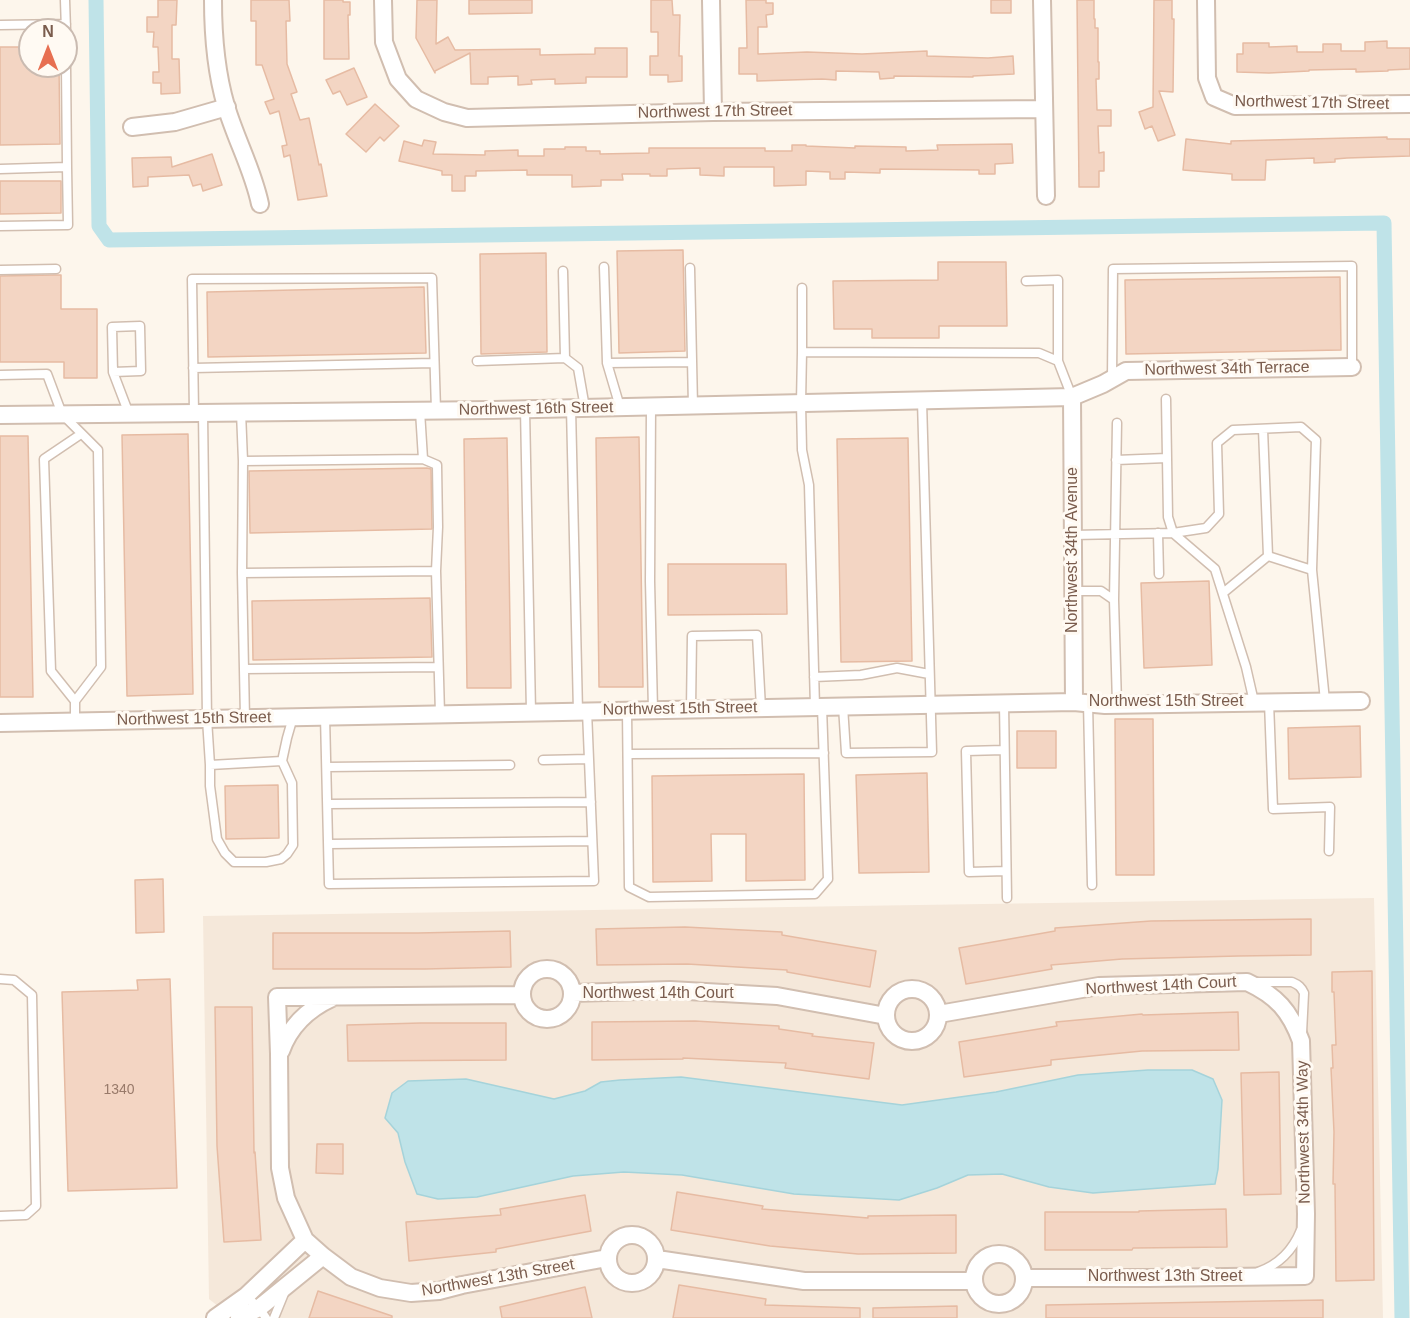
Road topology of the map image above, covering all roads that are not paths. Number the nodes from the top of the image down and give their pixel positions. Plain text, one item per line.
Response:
1 (65, 0) edge
2 (213, 0) edge
3 (383, 0) edge
4 (711, 0) edge
5 (1042, 0) edge
6 (1206, 0) edge
7 (66, 18) edge
8 (0, 25) edge
9 (18, 26) edge
10 (66, 78) edge
11 (1410, 104) edge
12 (226, 107) junction
13 (1044, 109) junction
14 (713, 112) junction
15 (132, 127) dead end
16 (67, 167) junction
17 (0, 169) edge
18 (1046, 196) dead end
19 (260, 204) dead end
20 (0, 226) edge
21 (604, 267) dead end
22 (690, 268) dead end
23 (56, 269) dead end
24 (0, 270) edge
25 (563, 271) dead end
26 (1026, 281) dead end
27 (802, 288) dead end
28 (802, 352) junction
29 (565, 358) junction
30 (477, 360) dead end
31 (1058, 360) junction
32 (692, 362) junction
33 (434, 363) junction
34 (607, 363) junction
35 (193, 368) junction
36 (1352, 368) joint
37 (113, 372) junction
38 (0, 375) edge
39 (1112, 379) junction
40 (1072, 397) junction
41 (1166, 399) dead end
42 (922, 401) junction
43 (801, 403) junction
44 (693, 406) junction
45 (620, 407) junction
46 (651, 407) junction
47 (578, 408) junction
48 (525, 409) junction
49 (428, 411) junction
50 (241, 412) junction
51 (198, 413) junction
52 (62, 414) junction
53 (129, 414) junction
54 (0, 415) edge
55 (1117, 423) dead end
56 (1263, 429) junction
57 (81, 434) junction
58 (1167, 458) junction
59 (423, 459) junction
60 (1116, 459) junction
61 (243, 461) junction
62 (1158, 533) junction
63 (1173, 533) junction
64 (1115, 534) junction
65 (1073, 535) junction
66 (1268, 556) junction
67 (1312, 570) junction
68 (436, 571) junction
69 (242, 573) junction
70 (1159, 574) dead end
71 (1074, 591) junction
72 (1223, 593) junction
73 (1114, 600) junction
74 (438, 667) junction
75 (244, 669) junction
76 (929, 674) junction
77 (814, 677) junction
78 (75, 701) junction
79 (1361, 701) dead end
80 (1081, 702) junction
81 (1261, 702) junction
82 (1325, 702) junction
83 (1004, 703) junction
84 (1117, 704) junction
85 (930, 705) junction
86 (843, 706) junction
87 (819, 707) junction
88 (761, 708) junction
89 (691, 709) junction
90 (653, 710) junction
91 (582, 711) junction
92 (627, 711) junction
93 (531, 712) junction
94 (440, 714) junction
95 (325, 716) junction
96 (293, 717) junction
97 (245, 718) junction
98 (207, 719) junction
99 (75, 721) junction
100 (0, 723) edge
101 (1004, 750) junction
102 (824, 753) junction
103 (627, 754) junction
104 (589, 759) junction
105 (282, 760) junction
106 (543, 760) dead end
107 (210, 765) junction
108 (510, 765) dead end
109 (327, 767) junction
110 (591, 802) junction
111 (328, 804) junction
112 (592, 841) junction
113 (329, 844) junction
114 (1329, 851) dead end
115 (1006, 871) junction
116 (1092, 885) dead end
117 (1007, 898) dead end
118 (0, 979) edge
119 (1247, 982) junction
120 (573, 993) junction
121 (522, 995) junction
122 (340, 996) junction
123 (1273, 997) joint
124 (939, 1014) junction
125 (886, 1016) junction
126 (1302, 1041) junction
127 (279, 1054) junction
128 (1306, 1214) junction
129 (0, 1216) edge
130 (305, 1240) junction
131 (322, 1256) junction
132 (607, 1258) junction
133 (657, 1259) junction
134 (1243, 1276) junction
135 (1305, 1276) joint
136 (1024, 1278) junction
137 (973, 1281) junction
138 (287, 1286) junction
139 (246, 1296) junction
140 (262, 1313) edge
141 (214, 1318) edge
142 (239, 1318) edge
143 (274, 1318) edge

1 - 7 lane
2 - 12 street
3 - 14 street, Northwest 17th Street
4 - 14 street
5 - 13 street
6 - 11 street, Northwest 17th Street
8 - 9 lane
10 - 16 lane
12 - 15 street
12 - 19 street
13 - 14 street, Northwest 17th Street
13 - 18 street
16 - 17 lane
16 - 20 lane
21 - 34 lane
22 - 32 lane
23 - 24 lane
25 - 29 lane
26 - 31 lane
27 - 28 lane
28 - 31 lane
28 - 43 lane
29 - 30 lane
29 - 47 lane
31 - 40 lane
32 - 34 lane
32 - 44 lane
33 - 35 lane
33 - 35 lane
33 - 49 lane
34 - 45 lane
35 - 51 lane
36 - 39 street, Northwest 34th Terrace
36 - 39 lane
37 - 37 lane
37 - 53 lane
38 - 52 lane
39 - 40 street, Northwest 34th Terrace
40 - 42 street, Northwest 16th Street
40 - 65 street, Northwest 34th Avenue
41 - 58 lane
42 - 43 street, Northwest 16th Street
42 - 76 lane
43 - 44 street, Northwest 16th Street
43 - 77 lane
44 - 46 street, Northwest 16th Street
45 - 46 street, Northwest 16th Street
45 - 47 street, Northwest 16th Street
46 - 90 lane
47 - 48 street, Northwest 16th Street
47 - 91 lane
48 - 49 street, Northwest 16th Street
48 - 93 lane
49 - 50 street, Northwest 16th Street
49 - 59 lane
50 - 51 street, Northwest 16th Street
50 - 61 lane
51 - 53 street, Northwest 16th Street
51 - 98 lane
52 - 53 street, Northwest 16th Street
52 - 54 street, Northwest 16th Street
52 - 57 lane
55 - 60 lane
56 - 63 lane
56 - 66 lane
56 - 67 lane
57 - 78 lane
57 - 78 lane
58 - 60 lane
58 - 63 lane
59 - 61 lane
59 - 68 lane
60 - 64 lane
61 - 69 lane
62 - 63 lane
62 - 64 lane
62 - 70 lane
63 - 72 lane
64 - 65 lane
64 - 73 lane
65 - 71 street, Northwest 34th Avenue
66 - 67 lane
66 - 72 lane
67 - 82 lane
68 - 69 lane
68 - 74 lane
69 - 75 lane
71 - 73 lane
71 - 80 street, Northwest 34th Avenue
72 - 81 lane
73 - 84 lane
74 - 75 lane
74 - 94 lane
75 - 97 lane
76 - 77 lane
76 - 85 lane
77 - 87 lane
78 - 99 lane
79 - 82 street, Northwest 15th Street
80 - 83 street, Northwest 15th Street
80 - 84 street, Northwest 15th Street
80 - 116 lane
81 - 82 street, Northwest 15th Street
81 - 84 street, Northwest 15th Street
81 - 114 lane
83 - 85 street, Northwest 15th Street
83 - 101 lane
85 - 86 street, Northwest 15th Street
85 - 86 lane
86 - 87 street, Northwest 15th Street
87 - 88 street, Northwest 15th Street
87 - 102 lane
88 - 89 street, Northwest 15th Street
88 - 89 lane
89 - 90 street, Northwest 15th Street
90 - 92 street, Northwest 15th Street
91 - 92 street, Northwest 15th Street
91 - 93 street, Northwest 15th Street
91 - 104 lane
92 - 103 lane
93 - 94 street, Northwest 15th Street
94 - 95 street, Northwest 15th Street
95 - 96 street, Northwest 15th Street
95 - 109 lane
96 - 97 street, Northwest 15th Street
96 - 105 lane
97 - 98 street, Northwest 15th Street
98 - 99 street, Northwest 15th Street
98 - 107 lane
99 - 100 street, Northwest 15th Street
101 - 115 lane
101 - 115 lane
102 - 103 lane
102 - 103 lane
104 - 106 lane
104 - 110 lane
105 - 107 lane
105 - 107 lane
108 - 109 lane
109 - 111 lane
110 - 111 lane
110 - 112 lane
111 - 113 lane
112 - 113 lane
112 - 113 lane
115 - 117 lane
118 - 129 lane
119 - 123 street, Northwest 14th Court
119 - 124 street, Northwest 14th Court
119 - 126 lane
120 - 121 street
120 - 121 street
120 - 125 street, Northwest 14th Court
121 - 122 street
122 - 127 street
122 - 127 street
123 - 126 street, Northwest 34th Way
124 - 125 street
124 - 125 street
126 - 128 street, Northwest 34th Way
127 - 130 street
128 - 134 lane
128 - 135 street, Northwest 34th Way
130 - 131 street, Northwest 13th Street
130 - 139 street
131 - 132 street, Northwest 13th Street
131 - 138 street
132 - 133 street
132 - 133 street
133 - 137 street
134 - 135 street, Northwest 13th Street
134 - 136 street, Northwest 13th Street
136 - 137 street
136 - 137 street
138 - 140 street
138 - 143 lane
139 - 140 lane
139 - 141 street
140 - 142 street

